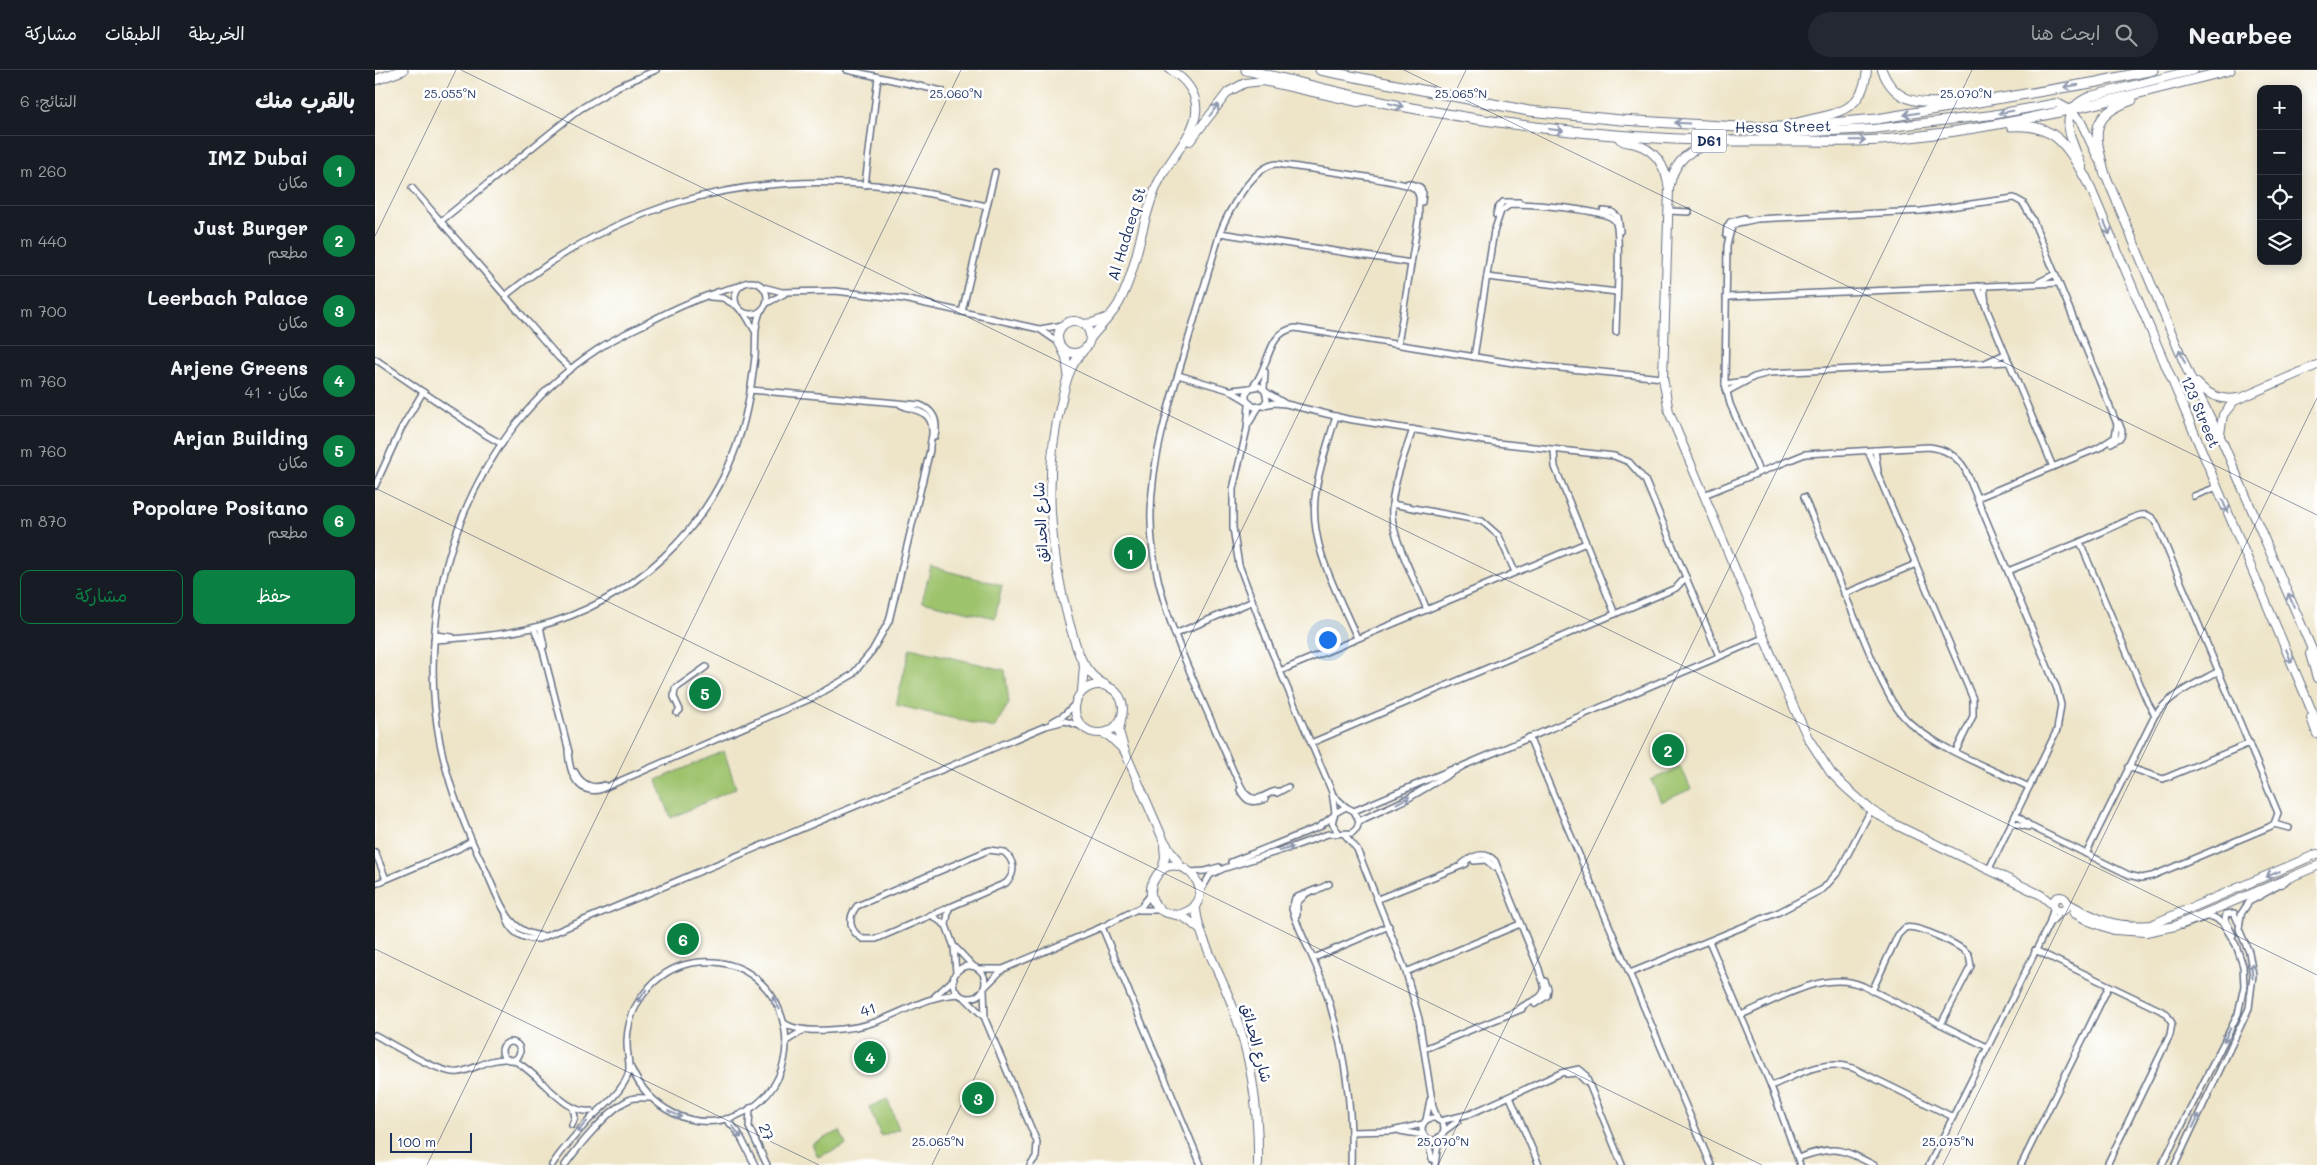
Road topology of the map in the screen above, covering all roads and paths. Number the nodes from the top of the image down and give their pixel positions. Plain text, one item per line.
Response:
1 (403, 70) edge
2 (656, 70) edge
3 (847, 70) edge
4 (1170, 70) edge
5 (1246, 70) edge
6 (1320, 70) edge
7 (1867, 70) edge
8 (1882, 70) edge
9 (2153, 70) edge
10 (2194, 70) edge
11 (2230, 70) edge
12 (878, 77) junction
13 (375, 80) edge
14 (2173, 85) junction
15 (942, 91) dead end
16 (1370, 99) junction
17 (1983, 102) junction
18 (2070, 110) junction
19 (1738, 127) junction
20 (1783, 127) junction
21 (1983, 127) junction
22 (1617, 137) junction
23 (1727, 142) junction
24 (1171, 161) junction
25 (995, 172) dead end
26 (2105, 174) junction
27 (2088, 183) junction
28 (865, 184) junction
29 (412, 188) dead end
30 (1669, 189) junction
31 (987, 206) junction
32 (1668, 211) junction
33 (1689, 212) dead end
34 (441, 221) junction
35 (1220, 233) junction
36 (1411, 264) junction
37 (2055, 274) junction
38 (1487, 277) junction
39 (2059, 283) junction
40 (2031, 284) junction
41 (740, 286) junction
42 (1977, 286) junction
43 (1984, 286) junction
44 (763, 288) junction
45 (1617, 292) junction
46 (787, 293) junction
47 (505, 296) junction
48 (1726, 297) junction
49 (703, 299) junction
50 (767, 303) junction
51 (736, 306) junction
52 (760, 312) junction
53 (962, 312) junction
54 (1987, 312) junction
55 (745, 314) junction
56 (1110, 316) junction
57 (1083, 324) junction
58 (1063, 325) junction
59 (1039, 329) junction
60 (1616, 332) dead end
61 (756, 336) junction
62 (1090, 339) junction
63 (1398, 344) junction
64 (1060, 345) junction
65 (1083, 351) junction
66 (2005, 354) junction
67 (1475, 357) junction
68 (375, 359) edge
69 (2009, 362) junction
70 (1979, 364) junction
71 (2317, 365) edge
72 (1266, 366) junction
73 (569, 370) junction
74 (1178, 375) junction
75 (1068, 376) junction
76 (2191, 376) junction
77 (1663, 378) junction
78 (1747, 380) junction
79 (1725, 384) junction
80 (1251, 387) junction
81 (750, 390) junction
82 (1229, 390) junction
83 (1265, 391) junction
84 (423, 392) junction
85 (1726, 392) junction
86 (2240, 398) junction
87 (1248, 402) junction
88 (1287, 404) junction
89 (1261, 407) junction
90 (1336, 416) junction
91 (1247, 428) junction
92 (1413, 429) junction
93 (2223, 443) junction
94 (501, 445) junction
95 (1553, 450) junction
96 (1875, 450) junction
97 (1868, 451) junction
98 (2053, 467) junction
99 (1759, 471) junction
100 (1879, 476) junction
101 (375, 486) edge
102 (2217, 486) junction
103 (1704, 495) junction
104 (2194, 496) dead end
105 (1804, 497) dead end
106 (1977, 498) junction
107 (1392, 504) junction
108 (1586, 542) junction
109 (2080, 542) junction
110 (1916, 564) junction
111 (2007, 571) junction
112 (1515, 572) junction
113 (1686, 577) junction
114 (1675, 588) junction
115 (1691, 589) junction
116 (1845, 594) junction
117 (1251, 602) junction
118 (1427, 610) junction
119 (1615, 614) junction
120 (2302, 626) junction
121 (537, 627) junction
122 (1175, 634) junction
123 (435, 637) junction
124 (1357, 638) junction
125 (1763, 638) junction
126 (1719, 656) junction
127 (2317, 660) edge
128 (1083, 664) junction
129 (706, 668) dead end
130 (1280, 671) junction
131 (2219, 671) junction
132 (2317, 678) edge
133 (2300, 682) junction
134 (1106, 685) junction
135 (1083, 691) junction
136 (1076, 703) junction
137 (2157, 712) junction
138 (677, 713) dead end
139 (1121, 720) junction
140 (2317, 722) edge
141 (1045, 726) junction
142 (1083, 726) junction
143 (1101, 733) junction
144 (2317, 734) edge
145 (1529, 737) junction
146 (1311, 743) junction
147 (2250, 743) junction
148 (1956, 751) junction
149 (1125, 752) junction
150 (1463, 766) junction
151 (2128, 767) junction
152 (1288, 787) dead end
153 (2029, 787) junction
154 (1332, 792) junction
155 (1346, 808) junction
156 (1871, 810) junction
157 (1354, 811) junction
158 (1334, 814) junction
159 (2016, 815) junction
160 (1359, 821) junction
161 (2012, 823) junction
162 (2274, 824) junction
163 (2031, 827) junction
164 (2289, 828) dead end
165 (1355, 831) junction
166 (1338, 832) junction
167 (1345, 835) junction
168 (1163, 839) junction
169 (472, 843) junction
170 (1357, 849) junction
171 (375, 852) edge
172 (2086, 854) junction
173 (2317, 856) edge
174 (2317, 866) edge
175 (1181, 867) junction
176 (1989, 869) junction
177 (1162, 870) junction
178 (1191, 872) junction
179 (2289, 878) junction
180 (386, 879) junction
181 (375, 884) edge
182 (1329, 884) dead end
183 (1200, 892) junction
184 (1151, 893) junction
185 (2041, 895) junction
186 (1378, 899) junction
187 (1195, 904) junction
188 (949, 907) junction
189 (2060, 907) junction
190 (1136, 910) junction
191 (1160, 910) junction
192 (931, 915) junction
193 (1177, 915) junction
194 (1520, 924) junction
195 (946, 925) junction
196 (2239, 925) junction
197 (1389, 926) junction
198 (2175, 926) junction
199 (1102, 928) junction
200 (1202, 933) junction
201 (1709, 940) junction
202 (2236, 945) junction
203 (954, 947) junction
204 (2035, 950) junction
205 (1313, 958) junction
206 (973, 966) junction
207 (1003, 969) junction
208 (979, 970) junction
209 (1406, 972) junction
210 (956, 973) junction
211 (1630, 973) junction
212 (953, 979) junction
213 (2109, 986) junction
214 (984, 988) junction
215 (1872, 991) junction
216 (959, 994) junction
217 (935, 996) junction
218 (965, 998) junction
219 (1741, 1015) junction
220 (985, 1019) junction
221 (784, 1023) junction
222 (1941, 1024) junction
223 (804, 1030) junction
224 (375, 1036) edge
225 (787, 1041) junction
226 (1987, 1047) junction
227 (503, 1048) junction
228 (1425, 1049) junction
229 (520, 1052) junction
230 (493, 1060) junction
231 (510, 1060) junction
232 (631, 1068) junction
233 (529, 1069) junction
234 (1771, 1086) junction
235 (1430, 1089) junction
236 (1510, 1096) junction
237 (650, 1098) junction
238 (750, 1108) junction
239 (573, 1109) junction
240 (591, 1111) dead end
241 (1471, 1114) junction
242 (1953, 1118) junction
243 (726, 1119) junction
244 (1439, 1120) junction
245 (1424, 1122) junction
246 (573, 1125) dead end
247 (1392, 1130) junction
248 (1351, 1132) junction
249 (1443, 1132) junction
250 (1425, 1136) junction
251 (1439, 1137) junction
252 (1798, 1158) junction
253 (552, 1165) edge
254 (565, 1165) edge
255 (755, 1165) edge
256 (767, 1165) edge
257 (1030, 1165) edge
258 (1201, 1165) edge
259 (1258, 1165) edge
260 (1351, 1165) edge
261 (1433, 1165) edge
262 (1539, 1165) edge
263 (1622, 1165) edge
264 (1711, 1165) edge
265 (1800, 1165) edge
266 (1875, 1165) edge
267 (1929, 1165) edge
268 (2021, 1165) edge
269 (2107, 1165) edge
270 (2162, 1165) edge
271 (2175, 1165) edge

1 - 13 main road
2 - 34 street
3 - 12 street
4 - 24 street, Al Hadaeq St
5 - 16 main road, Hessa Street / D61
19 -> 6 main road, Hessa Street / D61
7 - 20 street
8 - 17 street
9 -> 17 main road, Hessa Street / D61
10 - 18 street
11 - 14 main road, Hessa Street / D61
12 - 15 street
12 - 28 street
14 - 18 main road, Hessa Street / D61
14 - 26 main road
16 -> 22 main road, Hessa Street / D61
24 -> 16 street, Al Hadaeq St
17 -> 20 main road, Hessa Street / D61
18 -> 19 street
18 - 21 main road, Hessa Street / D61
18 - 26 street, 123 Street
18 - 27 street, 123 Street
19 - 20 main road, Hessa Street / D61
23 -> 21 main road, Hessa Street / D61
21 - 27 main road
22 - 23 main road, Hessa Street / D61
22 - 30 street
23 - 30 street
24 - 56 street, Al Hadaeq St
25 - 31 street
76 -> 26 street, 123 Street
27 -> 102 street, 123 Street
28 - 31 street
28 - 47 street
29 - 34 street
30 - 32 street
31 - 53 street
32 - 33 street
32 - 77 street
34 - 47 street
35 - 36 street
35 - 36 street
35 - 74 street
36 - 63 street
37 - 39 street
37 - 40 street
37 - 48 street
38 - 45 street
38 - 45 street
38 - 67 street
39 - 40 street
39 - 98 street
40 - 43 street
41 - 44 street
41 - 49 street
41 - 51 street
42 - 43 street
42 - 48 street
42 - 54 street
43 - 54 street
44 - 46 street
44 - 50 street
45 - 60 street
46 - 50 street
46 - 53 street
47 - 73 street
48 - 79 street
49 - 51 street
49 - 73 street
50 - 52 street
51 - 55 street
52 - 55 street
52 - 61 street
53 - 59 street
54 - 66 street
55 - 61 street
56 - 57 street
56 - 62 street, Al Hadaeq St
57 - 58 street
57 - 62 street
58 - 59 street
58 - 64 street
59 - 64 street
61 - 81 street
62 - 65 street
63 - 67 street
63 - 72 street
64 - 65 street
64 - 75 street
65 - 75 street
66 - 69 street
66 - 70 street
67 - 77 street
68 - 84 street
69 - 70 street
69 - 98 street
70 - 78 street
71 - 86 street
72 - 80 street
72 - 83 street
73 - 94 street
74 - 82 street
74 - 122 street
75 - 128 street, شارع الحدائق
76 - 86 street
76 - 93 street, 123 Street
77 - 103 street
78 - 79 street
78 - 85 street
79 - 85 street
80 - 82 street
80 - 83 street
80 - 87 street
81 - 121 street
81 - 121 street
82 - 87 street
83 - 88 street
83 - 89 street
84 - 94 street
84 - 101 street
85 - 99 street
86 - 93 street
87 - 89 street
87 - 91 street
88 - 89 street
88 - 90 street
89 - 91 street
90 - 92 street
90 - 124 street
91 - 117 street
92 - 95 street
92 - 107 street
120 -> 93 street, 123 Street
94 - 123 street
95 - 108 street
95 - 113 street
96 - 97 street
96 - 100 street
96 - 106 street
97 - 99 street
97 - 100 street
98 - 106 street
99 - 103 street
100 - 110 street
102 - 104 street
102 -> 133 street, 123 Street
103 - 125 street
105 - 116 street
106 - 111 street
107 - 112 street
107 - 118 street
108 - 112 street
108 - 119 street
109 - 111 street
109 - 131 street
109 - 137 street
110 - 116 street
110 - 148 street
111 - 153 street
112 - 118 street
113 - 114 street
113 - 115 street
114 - 115 street
114 - 119 street
115 - 126 street
116 - 148 street
117 - 122 street
117 - 130 street
118 - 124 street
119 - 146 street
120 - 127 street, 123 Street
120 - 132 street
121 - 123 street
122 - 152 street
123 - 169 street
124 - 130 street
125 - 126 street
125 - 156 street
126 - 145 street
128 - 134 street
128 - 135 street
129 - 138 street
130 - 146 street
131 - 137 street
131 - 147 street
133 - 140 street, 123 Street
133 - 144 street
134 - 135 street
134 - 139 street
135 - 136 street
136 - 141 street
136 - 142 street
137 - 151 street
139 - 143 street
139 - 149 street
141 - 142 street
141 - 169 street
142 - 143 street
143 - 149 street
145 - 150 street
145 - 211 street
146 - 154 street
147 - 151 street
147 - 162 street
148 - 153 street
149 - 168 street
150 - 157 street
160 -> 150 street
151 - 172 street
153 - 159 street
154 - 155 street
154 - 158 street
155 - 157 street
155 - 158 street
156 - 176 street
156 - 201 street
157 - 160 street
158 - 166 street
158 - 178 street
159 - 161 street
159 - 163 street
160 - 165 street
161 - 163 street
161 - 176 street
162 - 164 street
162 - 172 street
163 - 172 street
165 - 167 street
165 - 170 street
166 - 167 street
183 -> 166 street
167 - 170 street
168 - 175 street
168 - 177 street
169 - 180 street
170 - 186 street
171 - 180 street
173 -> 189 street
174 - 179 street
175 - 177 street
175 - 178 street
176 - 185 street
177 - 184 street
178 - 183 street
179 - 196 street
179 - 198 street
180 - 181 street
182 - 205 street
183 - 187 street
184 - 190 street
184 - 191 street
185 - 189 street
185 - 189 street
186 - 194 street
186 - 197 street
187 - 193 street
187 - 200 street, شارع الحدائق
188 - 192 street
188 - 192 street
188 - 195 street
189 - 198 street
189 - 204 street
190 - 191 street
190 - 199 street
191 - 193 street
192 - 195 street
193 - 200 street
194 - 209 street
194 - 228 street
195 - 203 street
196 - 202 street
271 -> 196 street
197 - 205 street
197 - 209 street
198 - 202 street
199 - 207 street
199 - 258 street
200 - 259 street, شارع الحدائق
201 - 211 street
201 - 219 street
202 -> 270 street
203 - 206 street
203 - 210 street
204 - 213 street
204 - 226 street
205 - 248 street
206 - 208 street
206 - 210 street
207 - 208 street
207 - 214 street
208 - 214 street
209 - 228 street
210 - 212 street
211 - 264 street
212 - 216 street
212 - 217 street
213 - 268 street
213 - 269 street
214 - 218 street
214 - 220 street
215 - 219 street
215 - 222 street
215 - 222 street
216 - 217 street
216 - 218 street
217 - 223 street, 41
218 - 220 street
219 - 234 street
220 - 257 street
221 - 223 street, 41
221 - 225 street
221 -> 232 street
222 - 226 street
223 - 225 street, 41
224 - 230 street
225 - 238 street
226 - 242 street
227 - 229 street
227 - 230 street
227 - 231 street
228 - 235 street
229 - 231 street
229 - 233 street
230 - 231 street
231 - 233 street
232 - 237 street
232 -> 253 street
233 - 239 street
234 - 242 street
234 - 252 street
235 - 244 street
235 - 245 street
236 - 241 street
236 - 262 street
236 - 263 street
237 -> 243 street
237 - 254 street
238 - 243 street
238 - 256 street, 27
239 - 240 street
239 - 246 street
241 - 244 street
241 - 249 street
242 - 267 street
243 -> 255 street, 27
244 - 245 street
244 - 249 street
245 - 247 street
245 - 250 street
247 - 248 street
247 - 250 street
248 - 260 street
249 - 251 street
250 - 251 street
250 - 261 street
251 - 261 street
252 - 265 street
252 - 266 street

